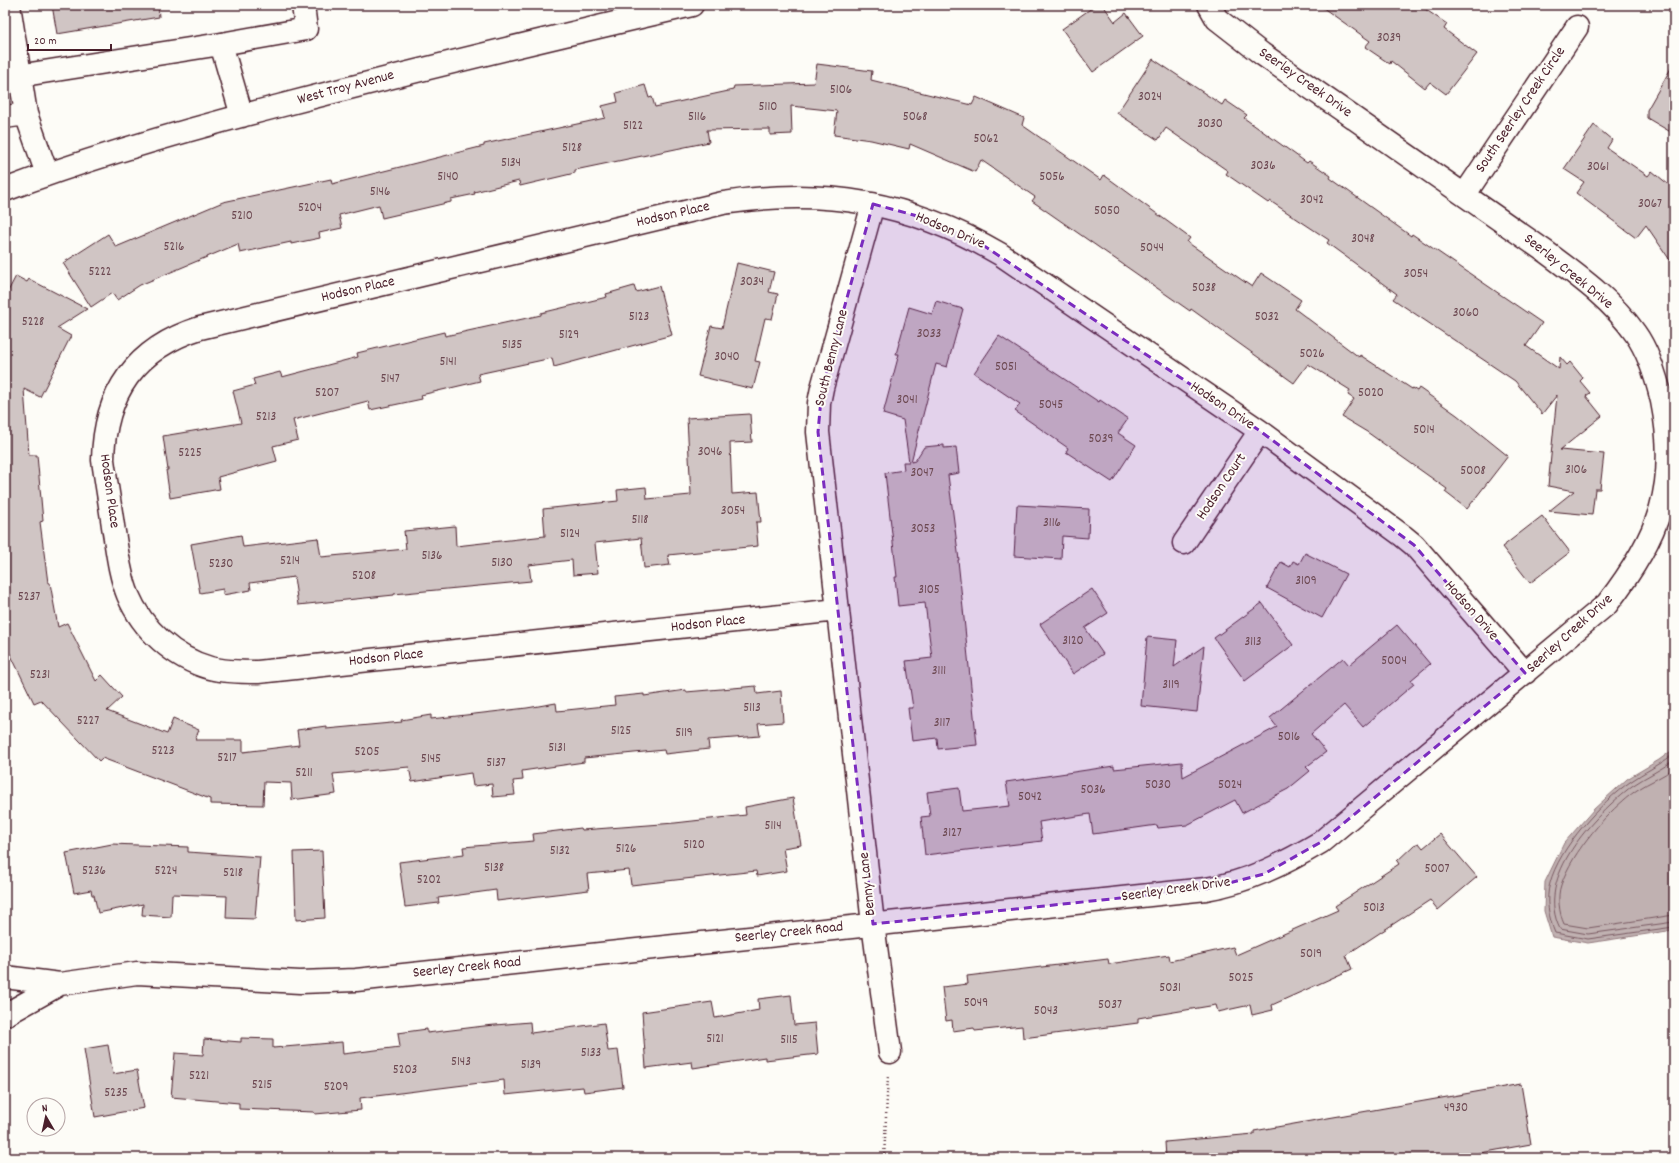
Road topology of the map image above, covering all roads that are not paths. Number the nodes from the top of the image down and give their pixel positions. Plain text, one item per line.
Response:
1 (9, 5) edge
2 (303, 5) edge
3 (692, 5) edge
4 (1209, 5) edge
5 (1577, 27) dead end
6 (10, 41) edge
7 (221, 44) junction
8 (12, 77) edge
9 (15, 116) edge
10 (242, 116) junction
11 (47, 174) junction
12 (5, 190) edge
13 (1464, 194) junction
14 (873, 204) junction
15 (1260, 431) junction
16 (1184, 543) dead end
17 (838, 610) junction
18 (1525, 673) junction
19 (873, 924) junction
20 (5, 977) edge
21 (60, 984) junction
22 (5, 1015) edge
23 (890, 1052) road end

1 - 6 street
2 - 7 street
3 - 10 street, West Troy Avenue
4 - 13 street, Seerley Creek Drive
5 - 13 street, South Seerley Creek Circle
6 - 8 street
7 - 8 street
7 - 10 street
8 - 9 street
9 - 11 street
10 - 11 street, West Troy Avenue
11 - 12 street, West Troy Avenue
13 - 18 street, Seerley Creek Drive
14 - 15 street, Hodson Drive
14 - 17 street, South Benny Lane
14 - 17 street, Hodson Place
15 - 16 street, Hodson Court
15 - 18 street, Hodson Drive
17 - 19 street, Benny Lane
18 - 19 street, Seerley Creek Drive
19 - 21 street, Seerley Creek Road
19 - 23 street, Benny Lane
20 - 21 street, Seerley Creek Road
21 - 22 street, Seerley Creek Road

